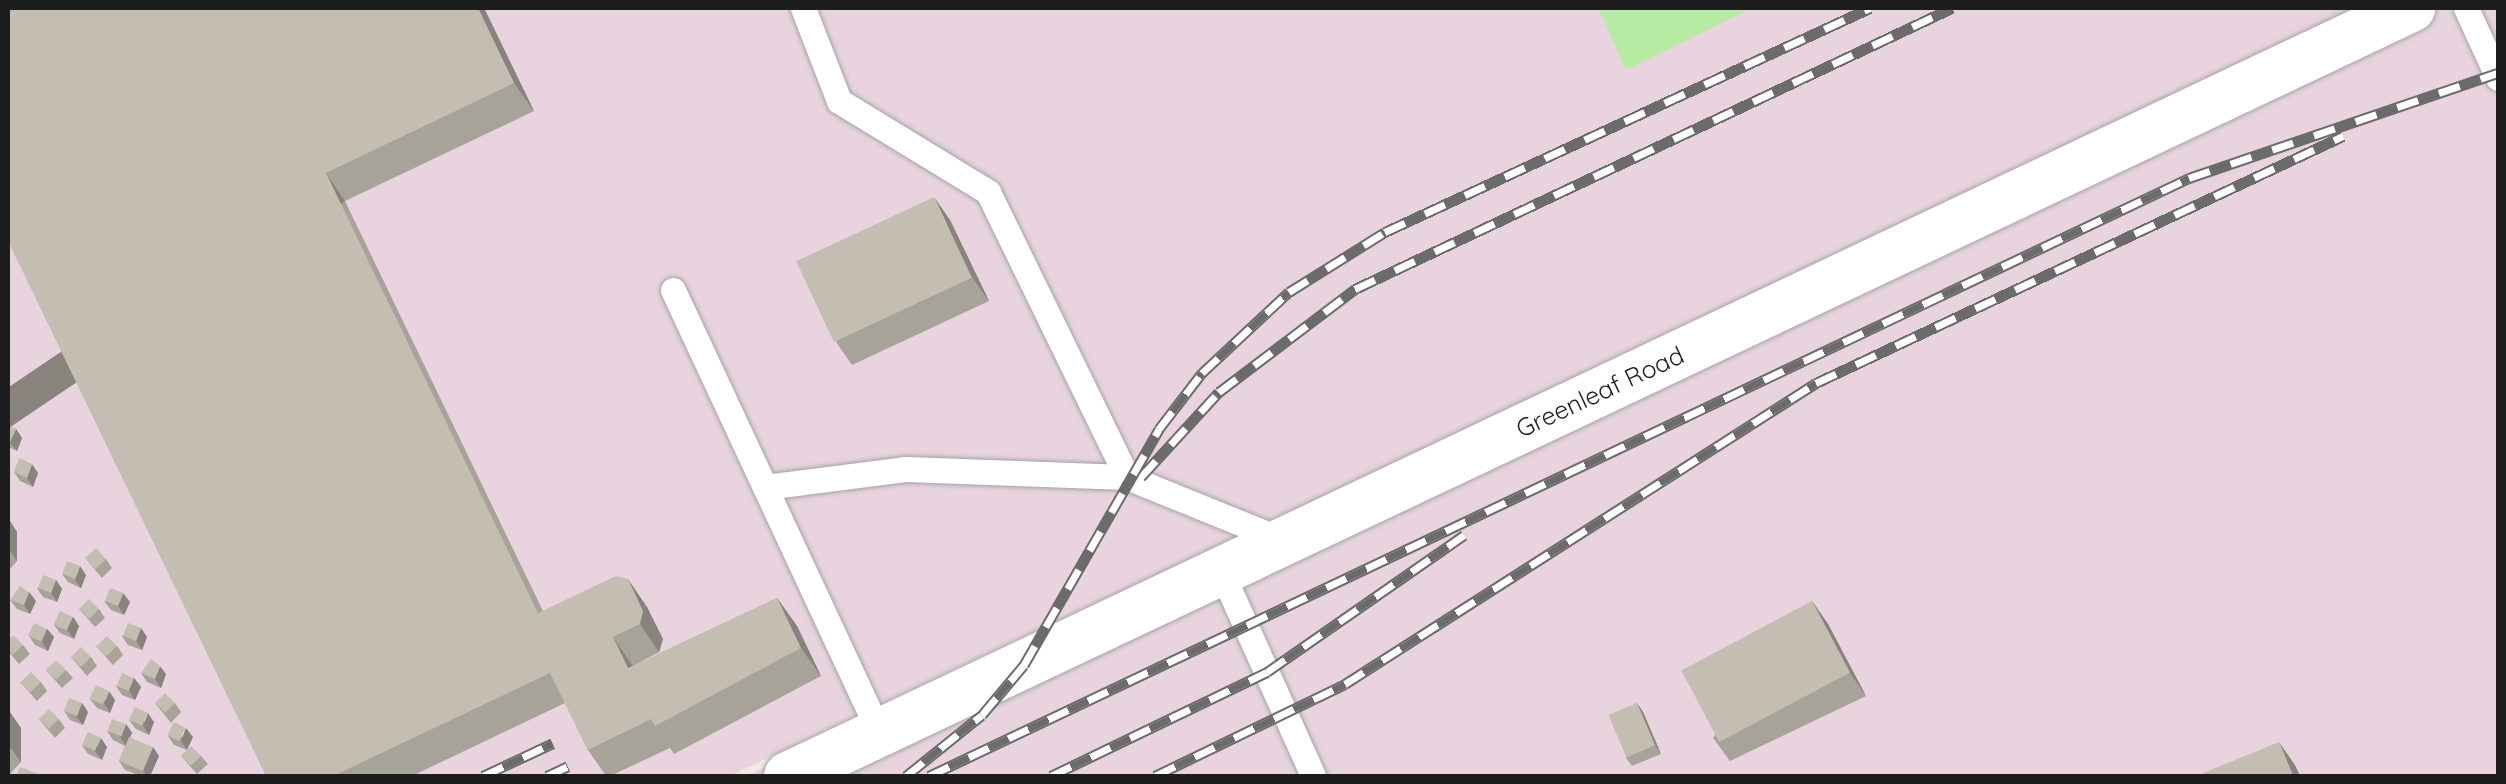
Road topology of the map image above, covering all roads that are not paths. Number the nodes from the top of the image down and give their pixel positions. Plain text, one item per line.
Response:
1 (803, 8) edge
2 (2411, 8) edge
3 (2466, 8) edge
4 (2498, 78) edge
5 (673, 290) dead end
6 (1127, 477) junction
7 (765, 486) junction
8 (1286, 541) junction
9 (1221, 570) junction
10 (880, 733) junction
11 (788, 776) edge
12 (1313, 776) edge

1 - 6 lane
2 - 8 street, Greenleaf Road
3 - 4 lane
5 - 7 lane
6 - 7 lane
6 - 8 lane
7 - 10 lane
8 - 9 street, Greenleaf Road
9 - 10 street, Greenleaf Road
9 - 12 lane
10 - 11 street, Greenleaf Road

